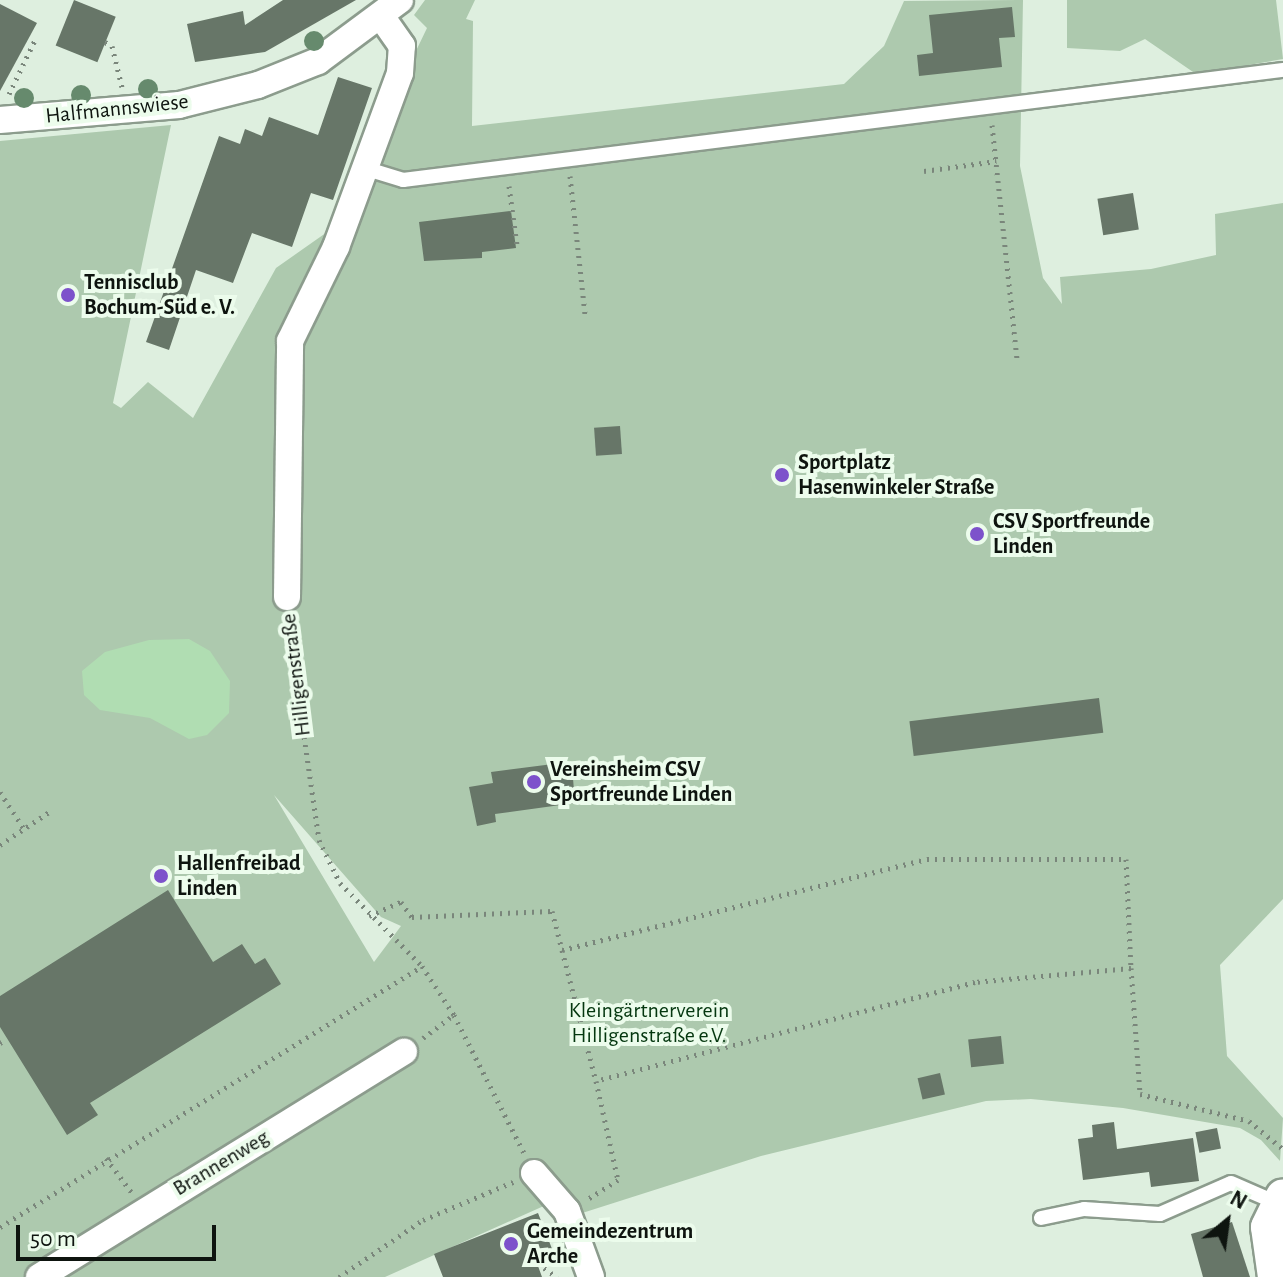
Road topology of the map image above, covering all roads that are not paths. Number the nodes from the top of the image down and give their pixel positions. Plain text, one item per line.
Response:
1 (390, 8) edge
2 (1283, 70) edge
3 (3, 110) edge
4 (364, 168) junction
5 (287, 597) road end
6 (404, 1052) road end
7 (534, 1173) road end
8 (1280, 1200) edge
9 (1041, 1218) dead end
10 (39, 1277) edge
11 (591, 1277) edge
12 (1275, 1277) edge

1 - 3 street, Halfmannswiese
1 - 4 street, Hilligenstraße
2 - 4 lane
4 - 5 street, Hilligenstraße
6 - 10 street, Brannenweg
7 - 11 street
8 - 9 lane
8 - 12 street

